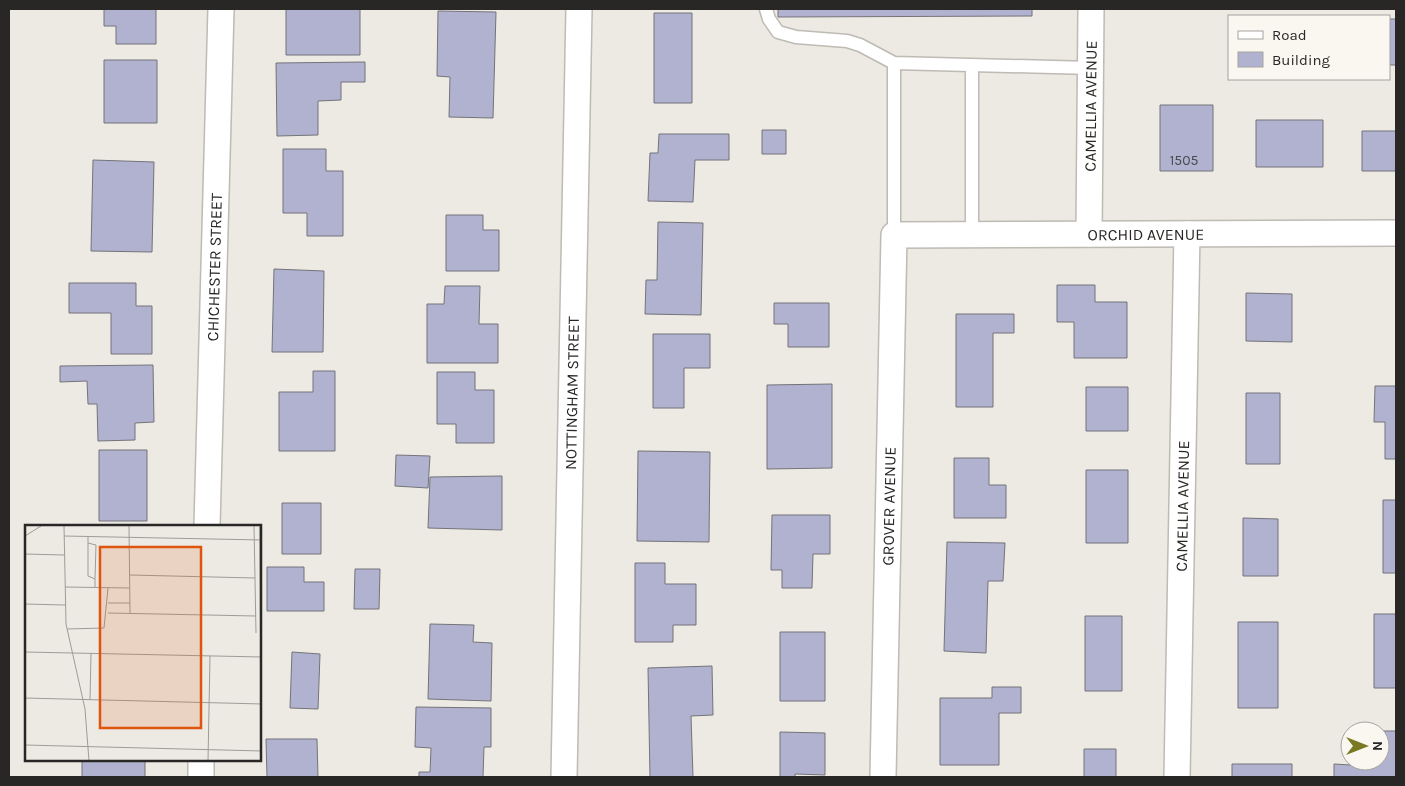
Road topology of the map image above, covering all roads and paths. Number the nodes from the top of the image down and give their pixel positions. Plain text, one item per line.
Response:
1 (221, 9) edge
2 (579, 9) edge
3 (766, 9) edge
4 (1091, 9) edge
5 (894, 63) junction
6 (972, 66) junction
7 (1091, 68) junction
8 (1396, 233) edge
9 (972, 234) junction
10 (1090, 234) junction
11 (1187, 234) junction
12 (894, 235) junction
13 (207, 525) edge
14 (201, 761) edge
15 (201, 777) edge
16 (564, 777) edge
17 (883, 777) edge
18 (1177, 777) edge

1 - 13 street, CHICHESTER STREET
2 - 16 street, NOTTINGHAM STREET
3 - 5 lane
4 - 7 street, CAMELLIA AVENUE
5 - 6 lane
5 - 12 lane
6 - 7 lane
6 - 9 lane
7 - 10 street, CAMELLIA AVENUE
8 - 11 street, ORCHID AVENUE
9 - 10 street, ORCHID AVENUE
9 - 12 street, ORCHID AVENUE
10 - 11 street, ORCHID AVENUE
11 - 18 street, CAMELLIA AVENUE
12 - 17 street, GROVER AVENUE
14 - 15 street

